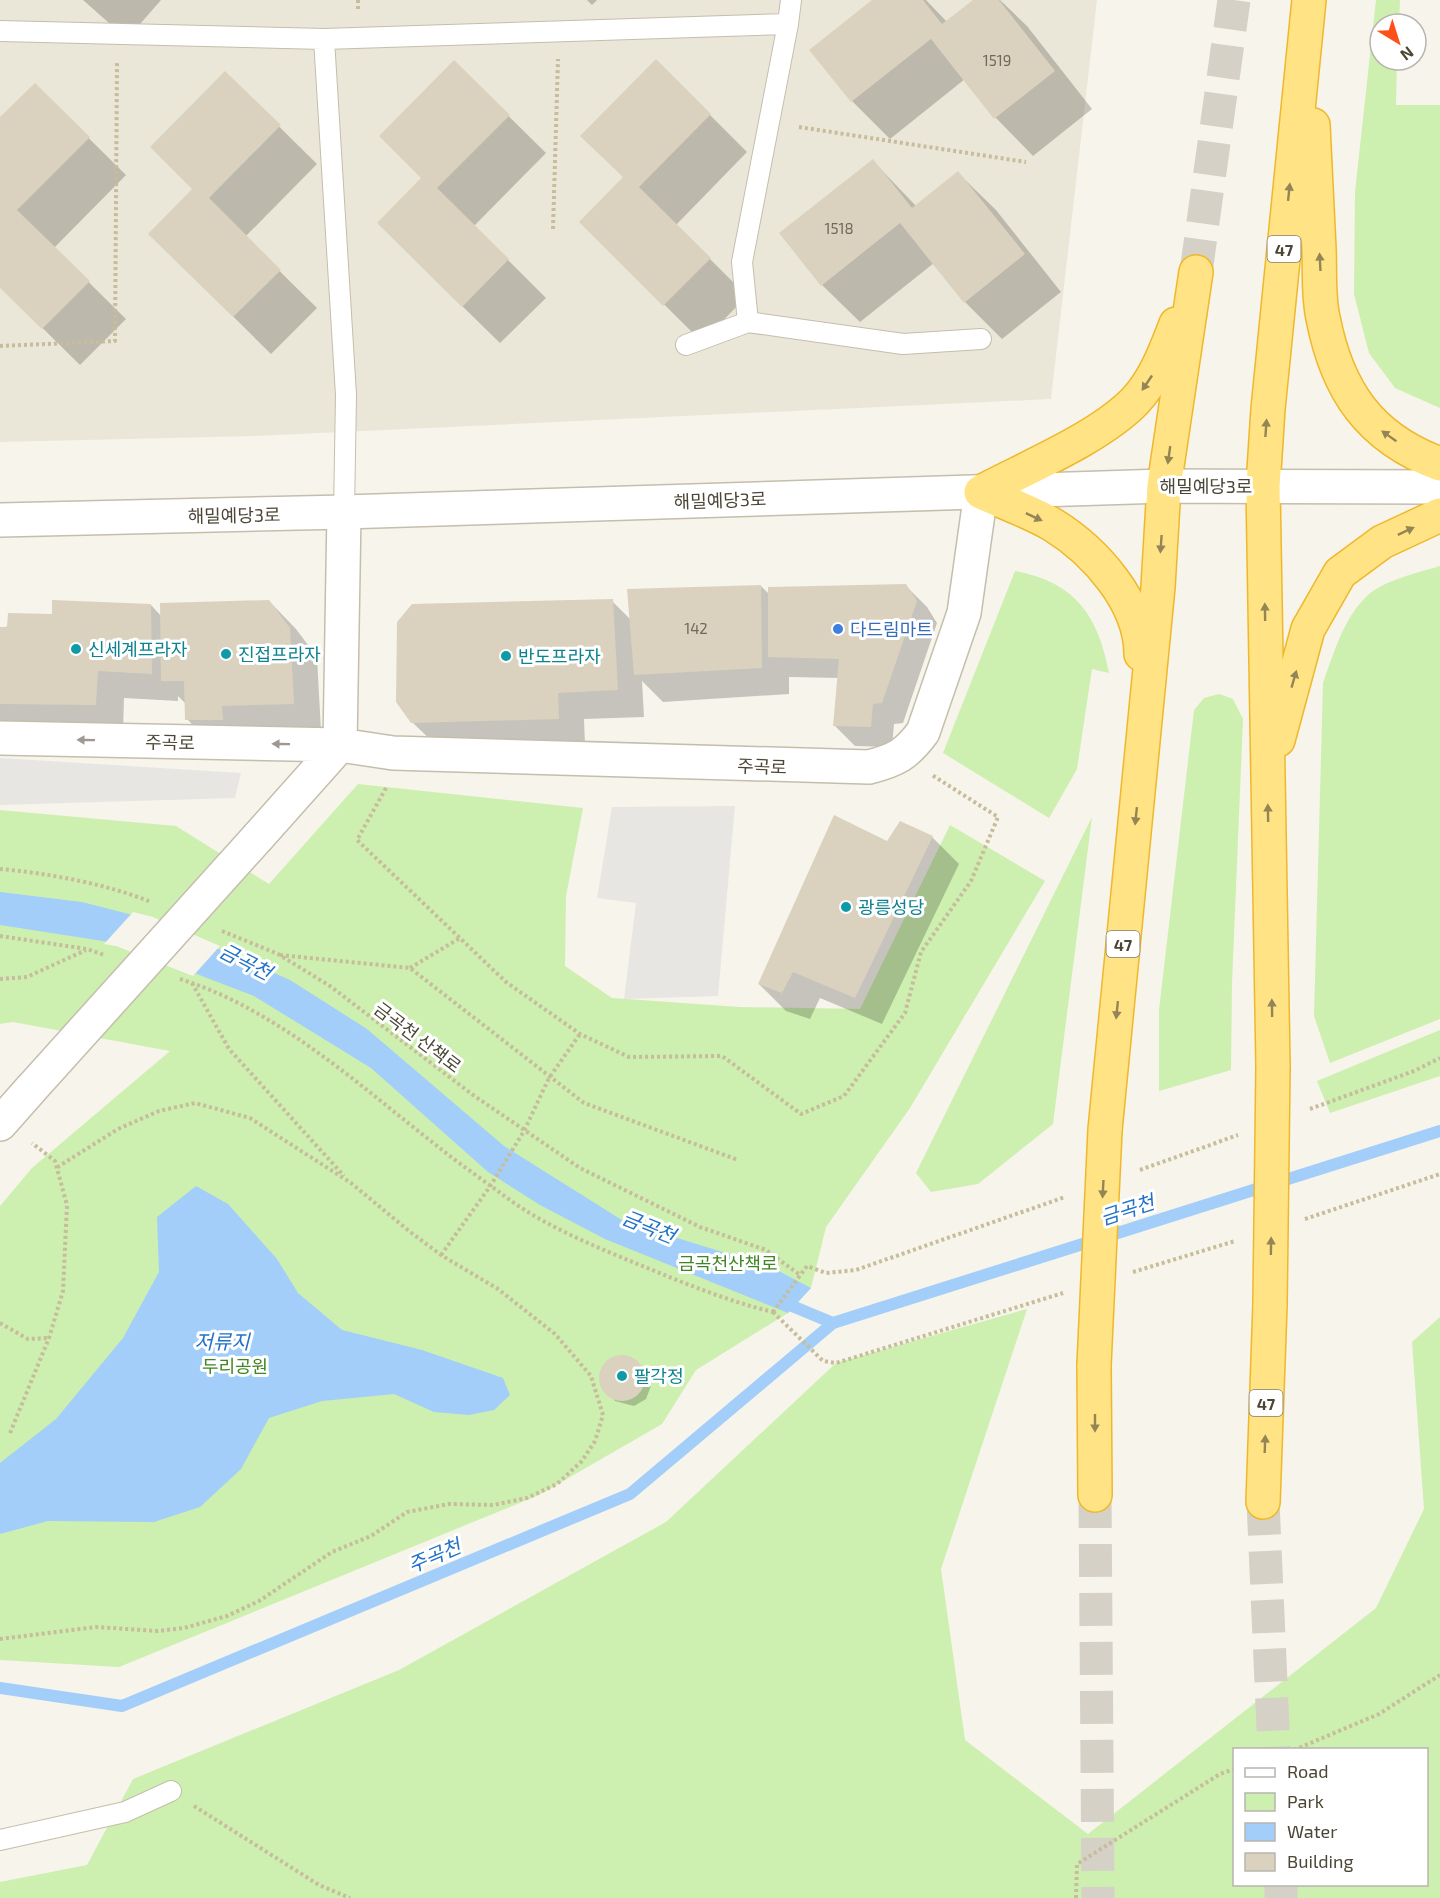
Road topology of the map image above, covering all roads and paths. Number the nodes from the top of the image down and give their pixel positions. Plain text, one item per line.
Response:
1 (791, 0) edge
2 (1308, 6) edge
3 (788, 24) junction
4 (0, 31) edge
5 (559, 31) junction
6 (117, 35) junction
7 (324, 39) junction
8 (769, 122) junction
9 (1026, 162) dead end
10 (553, 230) dead end
11 (748, 322) junction
12 (981, 339) dead end
13 (686, 345) dead end
14 (0, 346) edge
15 (1440, 464) edge
16 (1164, 486) junction
17 (1263, 486) junction
18 (1440, 487) edge
19 (981, 492) junction
20 (344, 512) junction
21 (1440, 515) edge
22 (0, 520) edge
23 (0, 738) edge
24 (340, 745) junction
25 (405, 753) junction
26 (901, 756) junction
27 (1141, 757) junction
28 (1268, 776) junction
29 (0, 869) edge
30 (154, 903) dead end
31 (216, 929) dead end
32 (0, 936) edge
33 (460, 939) junction
34 (87, 949) junction
35 (278, 954) junction
36 (108, 956) dead end
37 (410, 968) junction
38 (170, 976) dead end
39 (0, 979) edge
40 (191, 982) junction
41 (579, 1034) junction
42 (549, 1078) junction
43 (2, 1122) edge
44 (524, 1131) junction
45 (738, 1160) dead end
46 (56, 1168) junction
47 (351, 1183) junction
48 (491, 1185) junction
49 (441, 1255) junction
50 (800, 1275) dead end
51 (796, 1280) dead end
52 (773, 1312) junction
53 (0, 1323) edge
54 (49, 1338) junction
55 (822, 1361) dead end
56 (10, 1433) dead end
57 (1095, 1495) tunnel mouth
58 (1263, 1502) tunnel mouth
59 (0, 1639) edge
60 (1440, 1675) edge
61 (1296, 1748) edge
62 (1233, 1769) edge
63 (171, 1791) joint
64 (0, 1840) edge
65 (350, 1898) edge
66 (1076, 1898) edge

1 - 3 lane
15 -> 2 highway
17 -> 2 highway, 47
3 - 5 lane
3 - 8 lane
4 - 6 lane
5 - 7 lane
5 - 10 path
6 - 7 lane
6 - 14 path
7 - 20 lane
8 - 9 path
8 - 11 lane
11 - 12 lane
11 - 13 lane
16 - 17 street, 해밀예당3로
16 - 19 street, 해밀예당3로
16 - 19 highway, 47
16 -> 27 highway, 47
17 - 18 street, 해밀예당3로
28 -> 17 highway, 47
19 - 20 street, 해밀예당3로
19 - 26 street, 주곡로
19 -> 27 highway
20 - 22 street, 해밀예당3로
20 - 24 street
28 -> 21 highway
24 -> 23 street, 주곡로
24 - 25 street, 주곡로
24 - 43 street, bridge
25 - 26 street, 주곡로
25 - 33 path
26 - 41 path
27 -> 57 highway, 47, bridge
58 -> 28 highway, 47, bridge
29 - 30 path
31 - 35 path, 금곡천 산책로
32 - 34 path
33 - 37 path
33 - 41 path
34 - 36 path
34 - 39 path
35 - 37 path
35 - 44 path, 금곡천 산책로
37 - 42 path
38 - 40 path
40 - 47 path
40 - 48 path
41 - 42 path
42 - 44 path
42 - 45 path
43 - 46 path
44 - 48 path
44 - 50 path, 금곡천 산책로
46 - 47 path
46 - 54 path
47 - 49 path
48 - 49 path
48 - 52 path
49 - 59 path
51 - 52 path
52 - 55 path
53 - 54 path
54 - 56 path
60 - 61 path
62 - 66 path
63 - 64 lane
63 - 65 path

